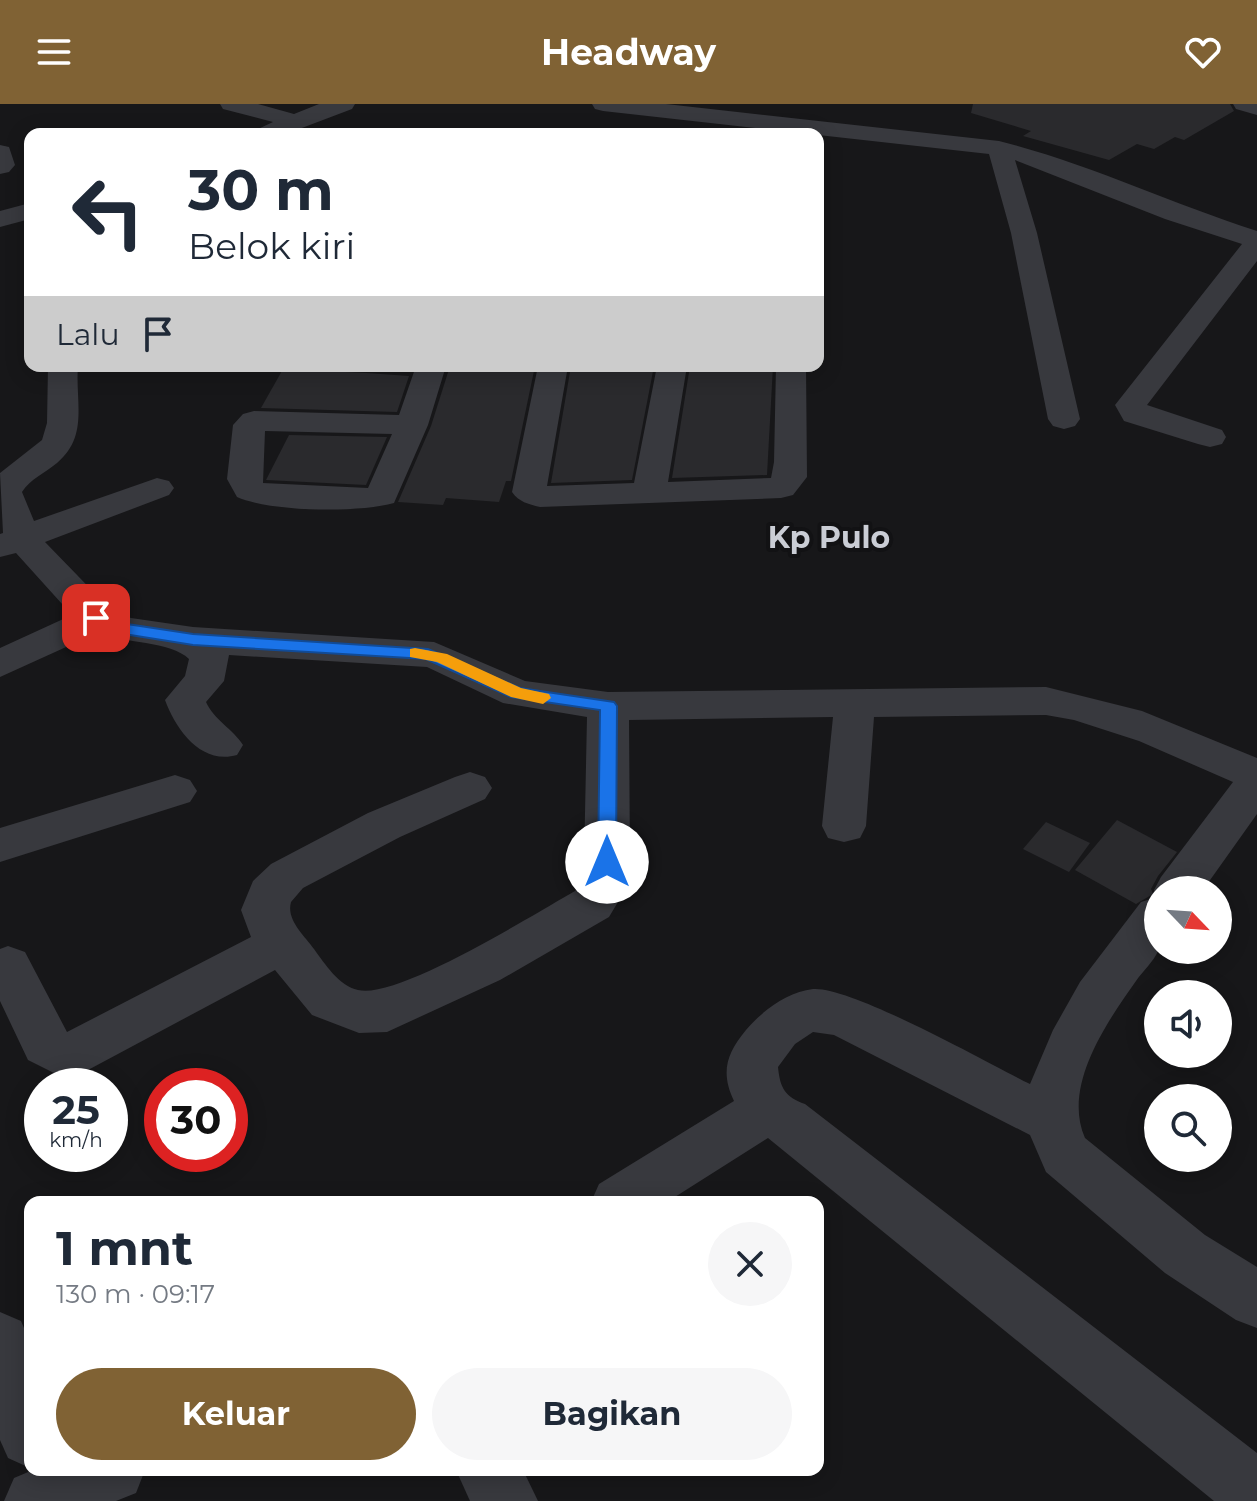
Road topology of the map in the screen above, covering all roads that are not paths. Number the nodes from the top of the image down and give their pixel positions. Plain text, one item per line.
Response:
1 (231, 104) edge
2 (344, 104) edge
3 (603, 104) edge
4 (1244, 104) edge
5 (829, 106) dead end
6 (1257, 108) edge
7 (295, 121) junction
8 (279, 128) edge
9 (803, 128) joint
10 (824, 130) edge
11 (999, 148) junction
12 (0, 152) edge
13 (0, 167) edge
14 (24, 213) edge
15 (0, 219) edge
16 (1257, 241) edge
17 (63, 372) edge
18 (429, 372) edge
19 (552, 372) edge
20 (671, 372) edge
21 (791, 372) edge
22 (1064, 419) dead end
23 (412, 425) junction
24 (1210, 437) dead end
25 (157, 488) dead end
26 (649, 494) junction
27 (12, 542) edge
28 (96, 618) junction
29 (193, 640) junction
30 (0, 664) edge
31 (855, 701) junction
32 (608, 706) junction
33 (222, 745) dead end
34 (1257, 775) edge
35 (1257, 782) edge
36 (470, 788) dead end
37 (175, 791) dead end
38 (844, 826) dead end
39 (0, 845) edge
40 (1187, 876) edge
41 (1144, 935) edge
42 (282, 943) junction
43 (8, 966) dead end
44 (770, 1115) junction
45 (1051, 1120) junction
46 (628, 1196) edge
47 (1257, 1300) edge
48 (0, 1342) edge
49 (24, 1417) edge
50 (36, 1476) edge
51 (98, 1476) edge
52 (491, 1476) edge
53 (1257, 1494) edge
54 (36, 1501) edge
55 (505, 1501) edge

1 - 7 street
2 - 7 street
3 - 9 street
4 - 6 street
5 - 9 street
7 - 8 street
10 - 11 street
11 - 16 street
11 - 22 street
12 - 13 street
14 - 15 street
16 - 24 street
17 - 27 street
18 - 23 street
19 - 26 street
20 - 26 street
21 - 26 street
23 - 23 street
25 - 27 street
27 - 28 street
28 - 29 street
28 - 30 street
29 - 32 street
29 - 33 street
31 - 32 street
31 - 34 street
31 - 38 street
32 - 42 street
35 - 40 street
36 - 42 street
37 - 39 street
41 - 45 street
42 - 43 street
44 - 45 street
44 - 46 street
44 - 53 street
45 - 47 street
48 - 49 street
50 - 54 street
51 - 54 street
52 - 55 street

